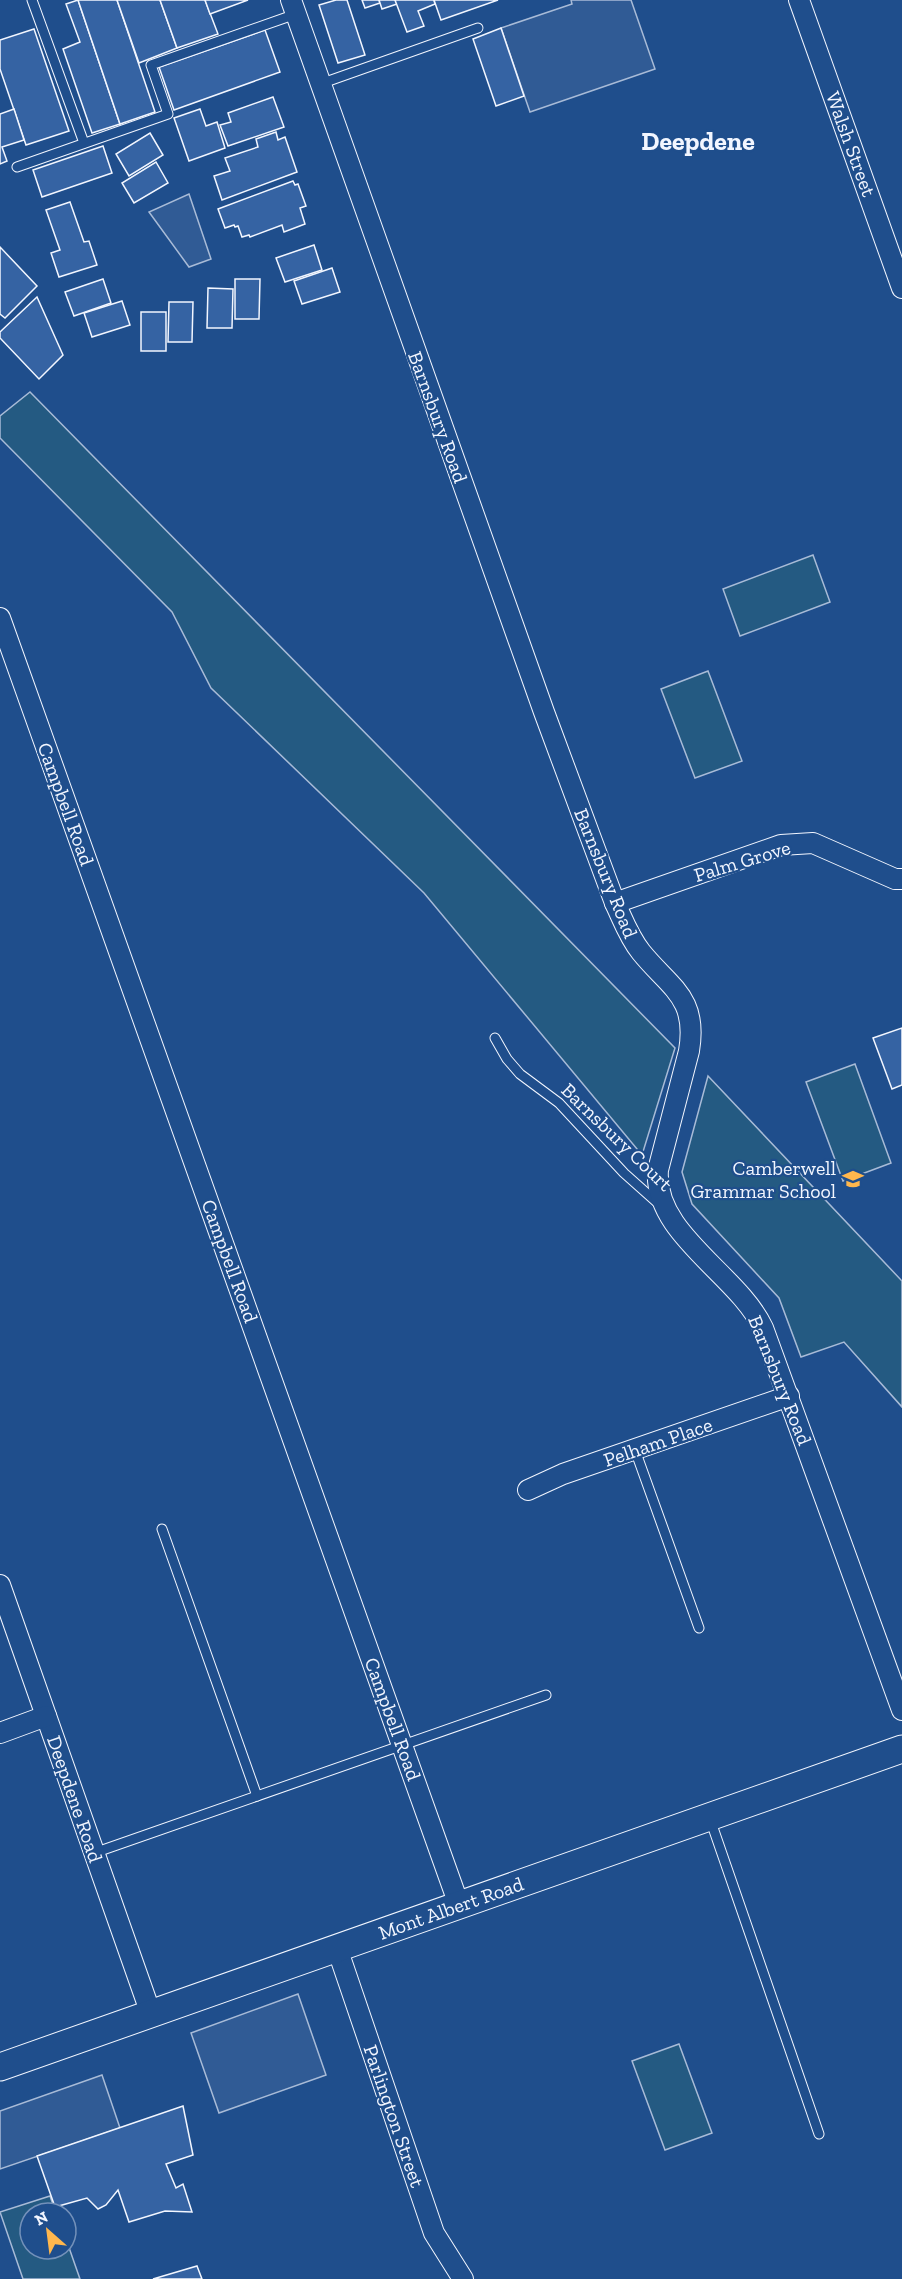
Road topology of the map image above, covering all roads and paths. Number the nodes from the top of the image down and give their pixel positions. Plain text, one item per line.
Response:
1 (32, 0) edge
2 (799, 0) edge
3 (293, 7) edge
4 (478, 28) dead end
5 (320, 84) junction
6 (84, 143) junction
7 (17, 167) dead end
8 (902, 288) edge
9 (0, 618) edge
10 (902, 879) edge
11 (615, 903) junction
12 (495, 1038) dead end
13 (666, 1209) junction
14 (789, 1396) junction
15 (635, 1450) junction
16 (528, 1490) dead end
17 (162, 1529) dead end
18 (0, 1585) edge
19 (699, 1628) dead end
20 (546, 1695) dead end
21 (902, 1710) edge
22 (46, 1716) junction
23 (0, 1733) edge
24 (402, 1744) junction
25 (902, 1749) edge
26 (257, 1796) junction
27 (709, 1817) junction
28 (94, 1853) junction
29 (459, 1905) junction
30 (337, 1948) junction
31 (151, 2014) junction
32 (0, 2067) edge
33 (819, 2134) dead end
34 (463, 2279) edge

1 - 6 lane
2 - 8 street, Walsh Street
3 - 5 street, Barnsbury Road
3 - 6 lane
4 - 5 lane
5 - 11 street, Barnsbury Road
6 - 7 lane
9 - 24 street, Campbell Road
10 - 11 street, Palm Grove
11 - 13 street, Barnsbury Road
12 - 13 lane, Barnsbury Court
13 - 14 street, Barnsbury Road
14 - 15 street, Pelham Place
14 - 21 street, Barnsbury Road
15 - 16 street, Pelham Place
15 - 19 lane
17 - 26 lane
18 - 22 street, Deepdene Road
20 - 24 lane
22 - 23 street
22 - 28 street, Deepdene Road
24 - 26 lane
24 - 29 street, Campbell Road
25 - 27 main road, Mont Albert Road
26 - 28 lane
27 - 29 main road, Mont Albert Road
27 - 33 lane
28 - 31 street, Deepdene Road
29 - 30 main road, Mont Albert Road
30 - 31 main road, Mont Albert Road
30 - 34 street, Parlington Street
31 - 32 main road, Mont Albert Road

